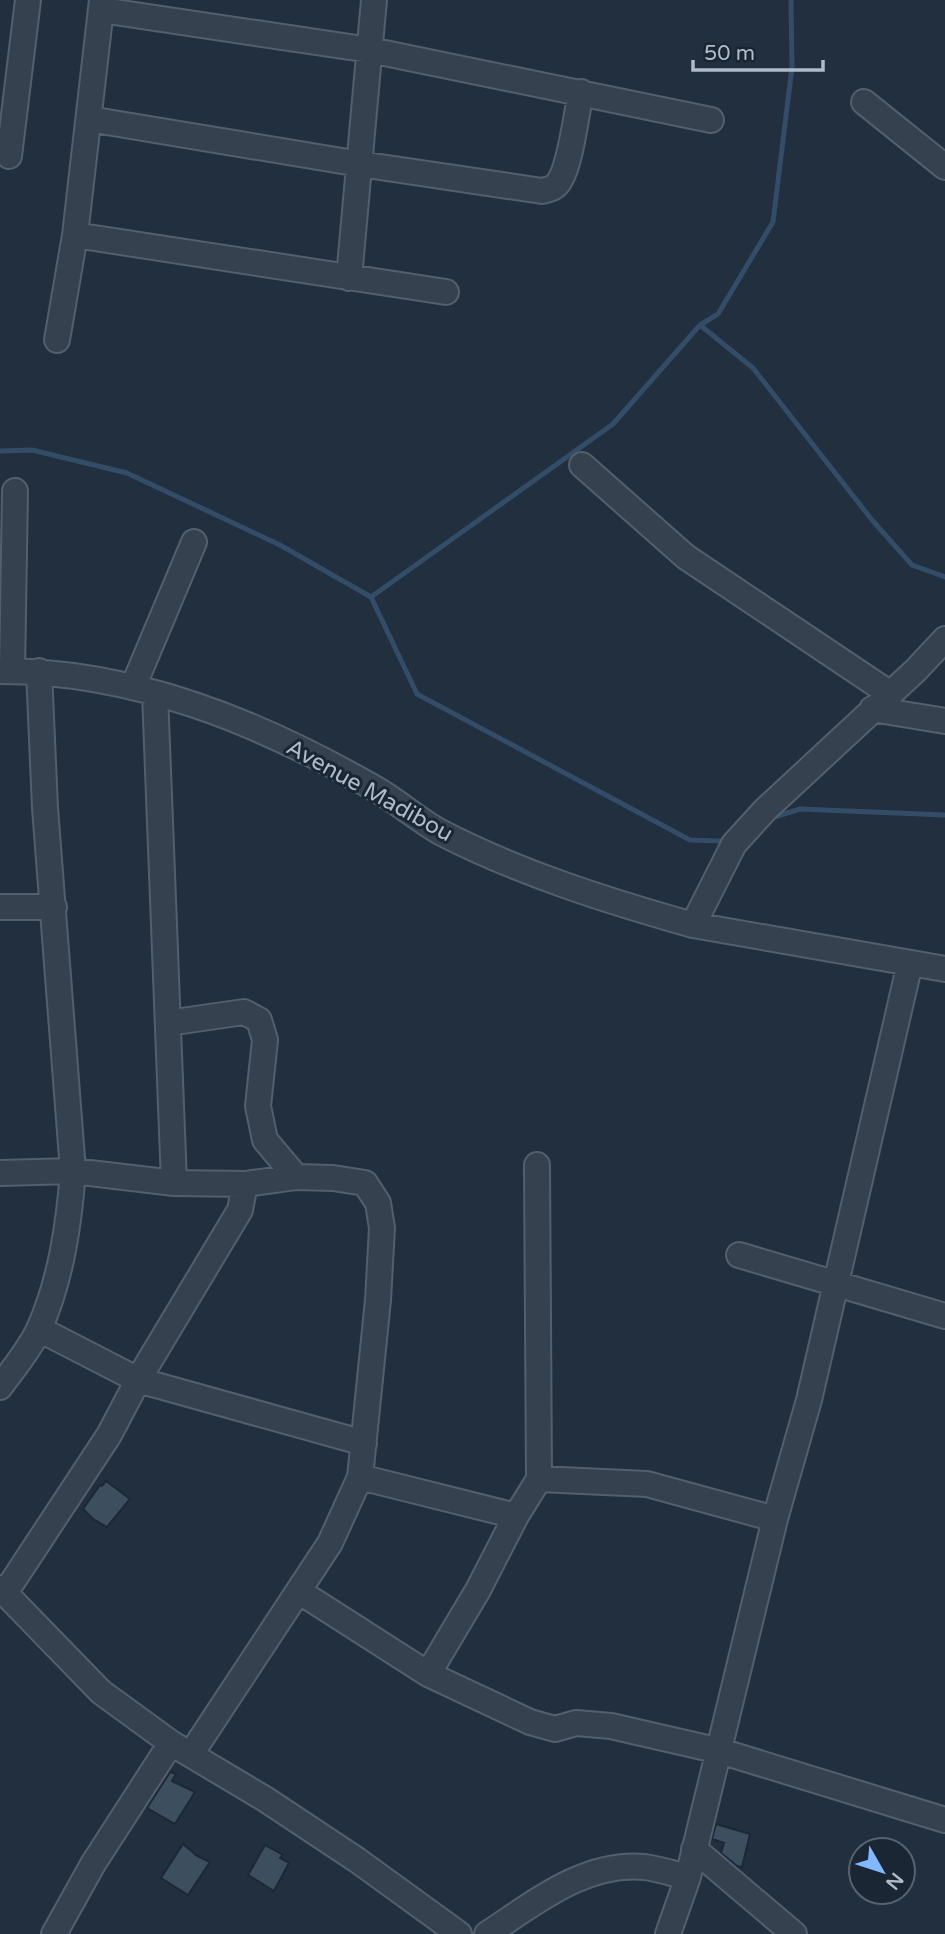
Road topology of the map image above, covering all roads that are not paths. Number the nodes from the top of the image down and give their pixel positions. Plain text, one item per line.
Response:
1 (28, 0) edge
2 (374, 0) edge
3 (102, 5) edge
4 (370, 50) junction
5 (581, 92) junction
6 (864, 102) dead end
7 (89, 120) junction
8 (711, 120) dead end
9 (9, 156) dead end
10 (360, 164) junction
11 (945, 167) edge
12 (75, 235) junction
13 (349, 278) junction
14 (446, 292) dead end
15 (57, 340) dead end
16 (582, 464) dead end
17 (15, 491) dead end
18 (194, 542) dead end
19 (945, 639) edge
20 (6, 671) edge
21 (39, 671) junction
22 (144, 690) junction
23 (881, 701) junction
24 (945, 721) edge
25 (0, 907) edge
26 (54, 907) junction
27 (693, 925) junction
28 (910, 963) junction
29 (945, 969) edge
30 (168, 1023) junction
31 (537, 1166) dead end
32 (73, 1171) junction
33 (0, 1173) edge
34 (296, 1177) junction
35 (174, 1183) junction
36 (245, 1184) junction
37 (739, 1255) dead end
38 (835, 1282) junction
39 (945, 1316) edge
40 (39, 1329) junction
41 (138, 1380) junction
42 (0, 1387) edge
43 (364, 1443) junction
44 (360, 1478) junction
45 (540, 1479) junction
46 (516, 1516) junction
47 (775, 1519) junction
48 (3, 1590) edge
49 (300, 1592) junction
50 (428, 1674) junction
51 (181, 1748) junction
52 (720, 1751) junction
53 (945, 1820) edge
54 (694, 1849) junction
55 (688, 1877) junction
56 (54, 1934) edge
57 (459, 1934) edge
58 (487, 1934) edge
59 (668, 1934) edge
60 (794, 1934) edge

1 - 9 street
2 - 4 street
3 - 4 street
3 - 7 street
4 - 5 street
4 - 10 street
5 - 8 street
5 - 10 street
6 - 11 street
7 - 10 street
7 - 12 street
10 - 13 street
12 - 13 street
12 - 15 street
13 - 14 street
16 - 23 street
17 - 20 street
18 - 22 street
19 - 23 street
20 - 21 street, Avenue Madibou
21 - 22 street, Avenue Madibou
21 - 26 street
22 - 27 street, Avenue Madibou
22 - 30 street
23 - 24 street
23 - 27 street
25 - 26 street
26 - 32 street
27 - 28 street, Avenue Madibou
28 - 29 street, Avenue Madibou
28 - 38 street
30 - 34 street
30 - 35 street
31 - 45 street
32 - 33 street
32 - 35 street
32 - 40 street
34 - 36 street
34 - 43 street
35 - 36 street
36 - 41 street
37 - 38 street
38 - 39 street
38 - 47 street
40 - 41 street
40 - 42 street
41 - 43 street
41 - 48 street
43 - 44 street
44 - 46 street
44 - 49 street
45 - 46 street
45 - 47 street
46 - 50 street
47 - 52 street
48 - 51 street
49 - 50 street
49 - 51 street
50 - 52 street
51 - 56 street
51 - 57 street
52 - 53 street
52 - 54 street
54 - 55 street
54 - 60 street
55 - 58 street
55 - 59 street

